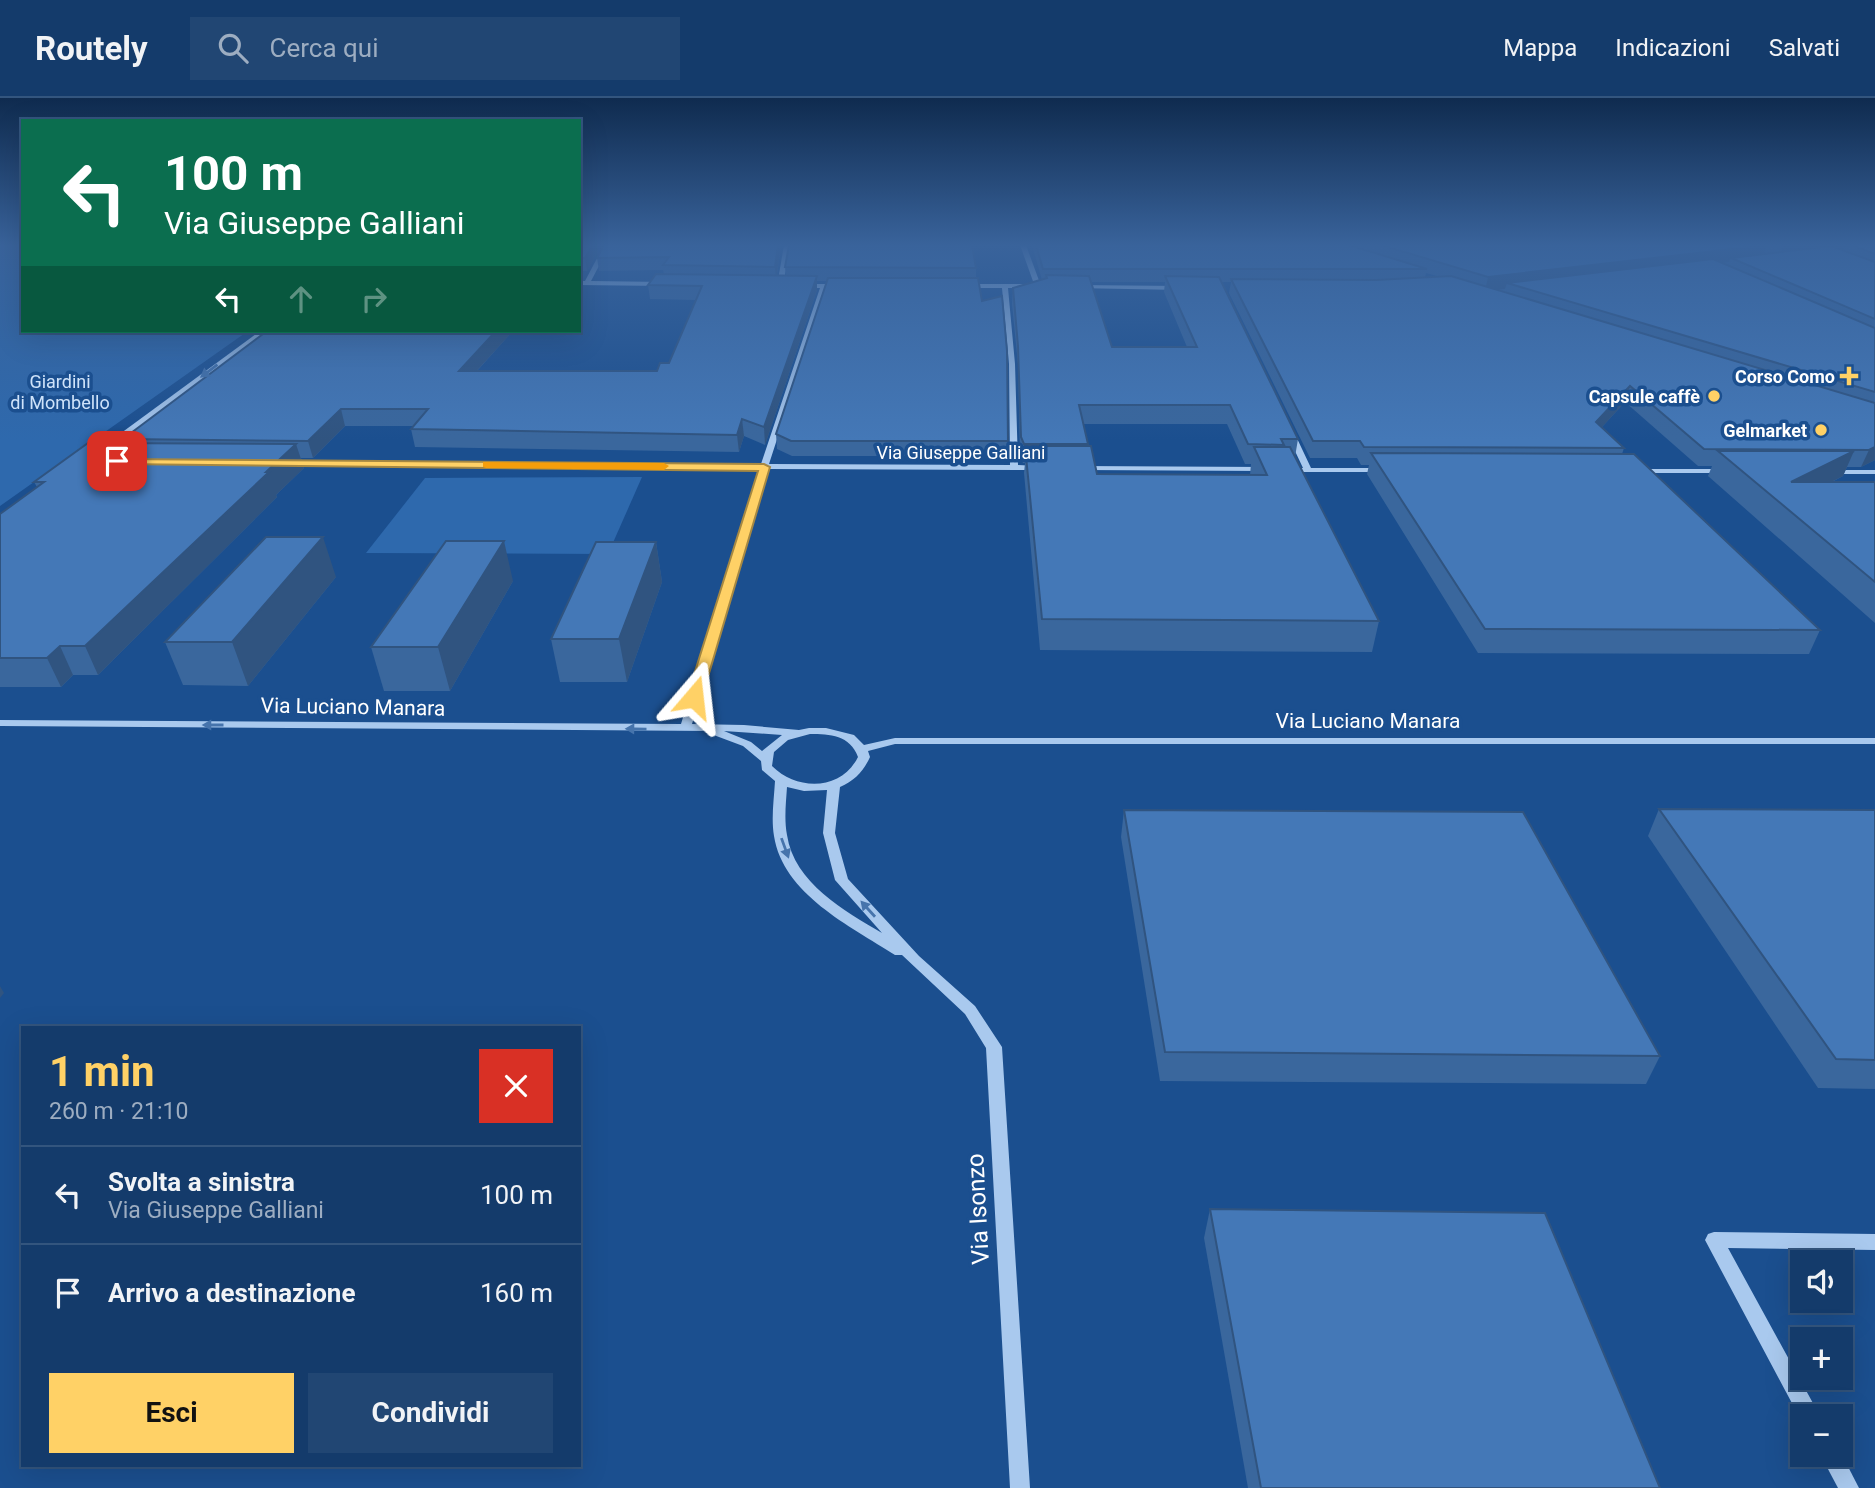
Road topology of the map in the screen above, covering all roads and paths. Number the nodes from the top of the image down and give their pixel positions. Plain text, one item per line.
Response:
1 (816, 310) edge
2 (1007, 310) edge
3 (261, 333) edge
4 (1284, 419) edge
5 (104, 461) edge
6 (269, 463) edge
7 (764, 467) junction
8 (1014, 468) junction
9 (1053, 468) edge
10 (1066, 468) edge
11 (1308, 470) junction
12 (1390, 470) edge
13 (1624, 471) edge
14 (1735, 471) edge
15 (1819, 472) edge
16 (1875, 472) edge
17 (0, 723) edge
18 (685, 729) junction
19 (705, 729) junction
20 (796, 733) junction
21 (1875, 741) edge
22 (862, 749) junction
23 (765, 759) junction
24 (780, 781) junction
25 (835, 784) junction
26 (914, 960) junction
27 (1875, 1242) edge
28 (1803, 1404) edge
29 (1837, 1467) edge
30 (1020, 1488) edge
31 (1849, 1488) edge

1 - 7 street
2 - 8 street
3 -> 5 street
4 - 11 street
6 - 7 street, Via Giuseppe Galliani
7 - 8 street, Via Giuseppe Galliani
7 - 18 street
8 - 9 street, Via Giuseppe Galliani
10 - 11 street, Via Giuseppe Galliani
11 - 12 street, Via Giuseppe Galliani
13 - 14 street
15 - 16 street
18 -> 17 street, Via Luciano Manara
18 - 19 street, Via Luciano Manara
19 - 20 street, Via Luciano Manara
19 - 23 street, Via Luciano Manara
20 - 22 street
20 - 23 street
21 - 22 street, Via Luciano Manara
22 - 25 street
23 - 24 street
24 - 25 street
24 -> 26 street, Via Isonzo
26 -> 25 street, Via Isonzo
26 - 30 street, Via Isonzo
27 - 28 street
29 - 31 street

